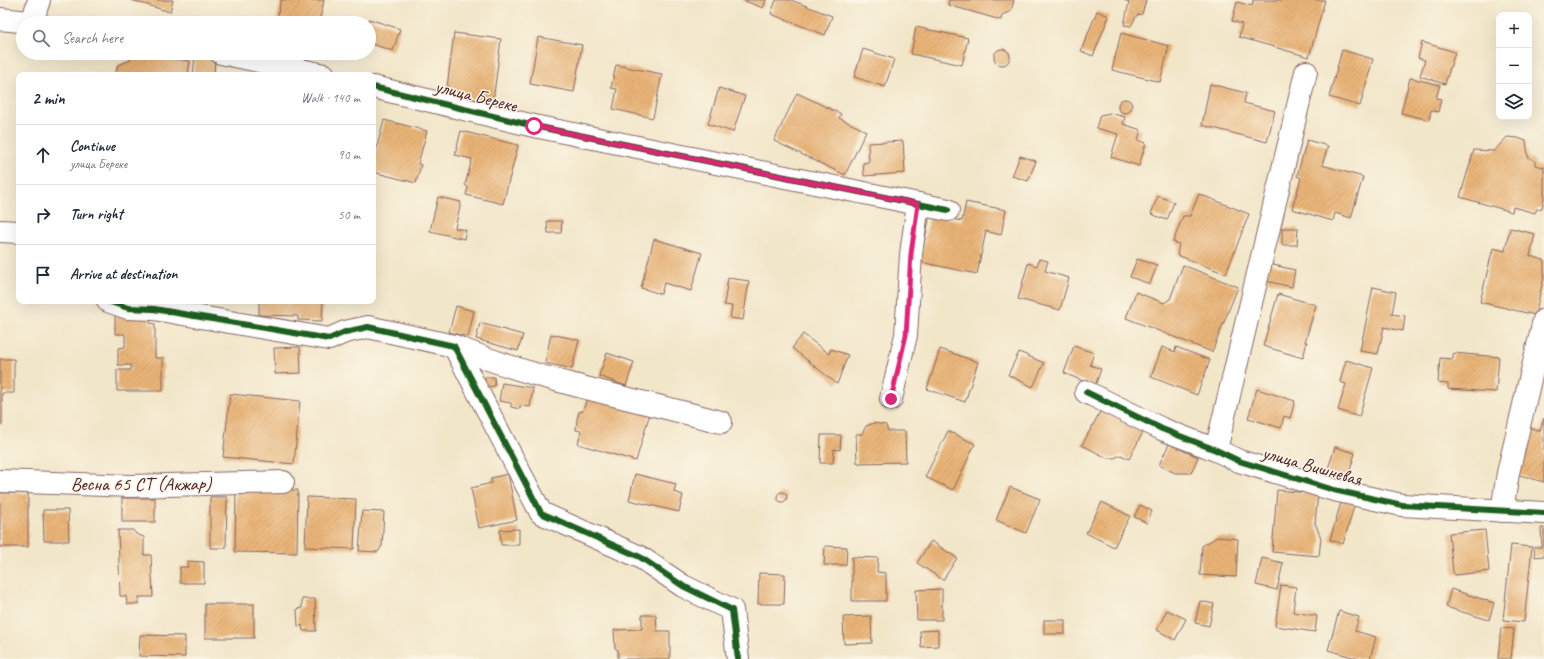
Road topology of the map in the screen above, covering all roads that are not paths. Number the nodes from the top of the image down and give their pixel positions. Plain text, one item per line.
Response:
1 (38, 0) edge
2 (36, 16) edge
3 (0, 18) edge
4 (16, 20) edge
5 (254, 60) edge
6 (310, 72) edge
7 (1306, 72) dead end
8 (376, 87) edge
9 (918, 204) junction
10 (948, 210) dead end
11 (0, 231) edge
12 (16, 232) edge
13 (117, 304) edge
14 (1544, 320) edge
15 (454, 346) junction
16 (1086, 392) dead end
17 (891, 399) dead end
18 (721, 422) dead end
19 (1216, 450) junction
20 (0, 481) edge
21 (283, 482) dead end
22 (1502, 511) junction
23 (1544, 513) edge
24 (738, 659) edge

1 - 2 street
3 - 4 street
5 - 6 street
7 - 19 street
8 - 9 street, улица Береке
9 - 10 street, улица Береке
9 - 17 street
11 - 12 street
13 - 15 street
14 - 22 street
15 - 18 street
15 - 24 street
16 - 19 street, улица Вишневая
19 - 22 street, улица Вишневая
20 - 21 street, Весна 65 СТ (Акжар)
22 - 23 street, улица Вишневая

